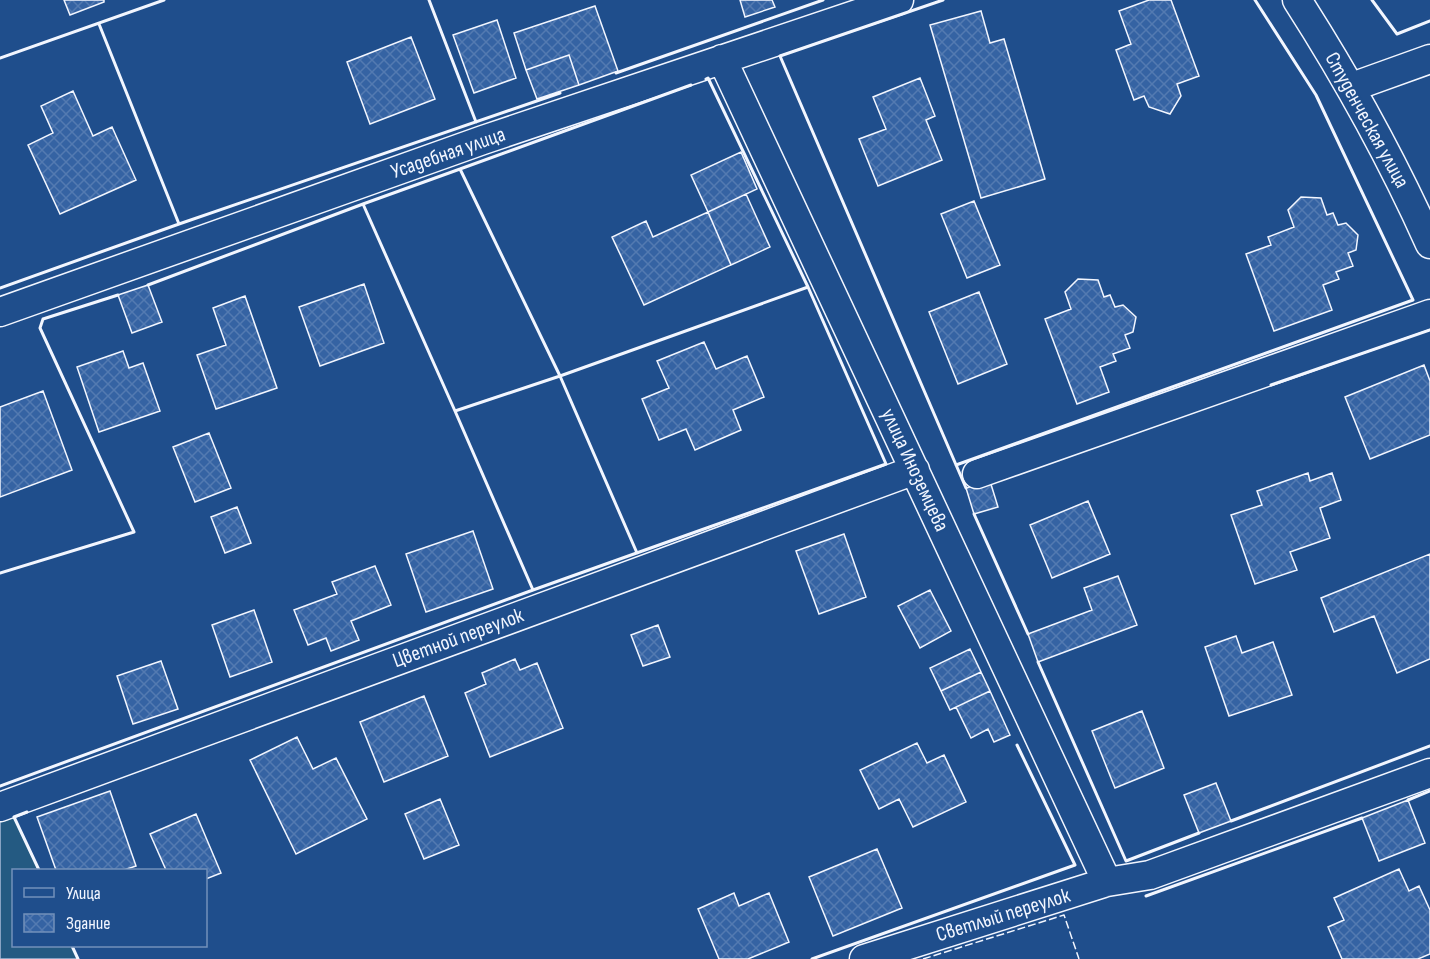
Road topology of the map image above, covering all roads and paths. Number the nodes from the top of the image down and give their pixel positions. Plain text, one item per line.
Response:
1 (899, 0) edge
2 (1297, 0) edge
3 (722, 59) junction
4 (1430, 59) edge
5 (1353, 87) junction
6 (1430, 244) edge
7 (0, 312) edge
8 (1430, 314) edge
9 (915, 470) junction
10 (977, 474) dead end
11 (1430, 772) edge
12 (0, 807) edge
13 (1107, 882) junction
14 (864, 959) edge

1 - 3 street, Усадебная улица
2 - 5 street, Студенческая улица
3 - 7 street, Усадебная улица
3 - 9 street, улица Иноземцева
4 - 5 street
5 - 6 street, Студенческая улица
8 - 10 street
9 - 12 street, Цветной переулок
9 - 13 street, улица Иноземцева
11 - 13 street, Светлый переулок
13 - 14 street, Светлый переулок

